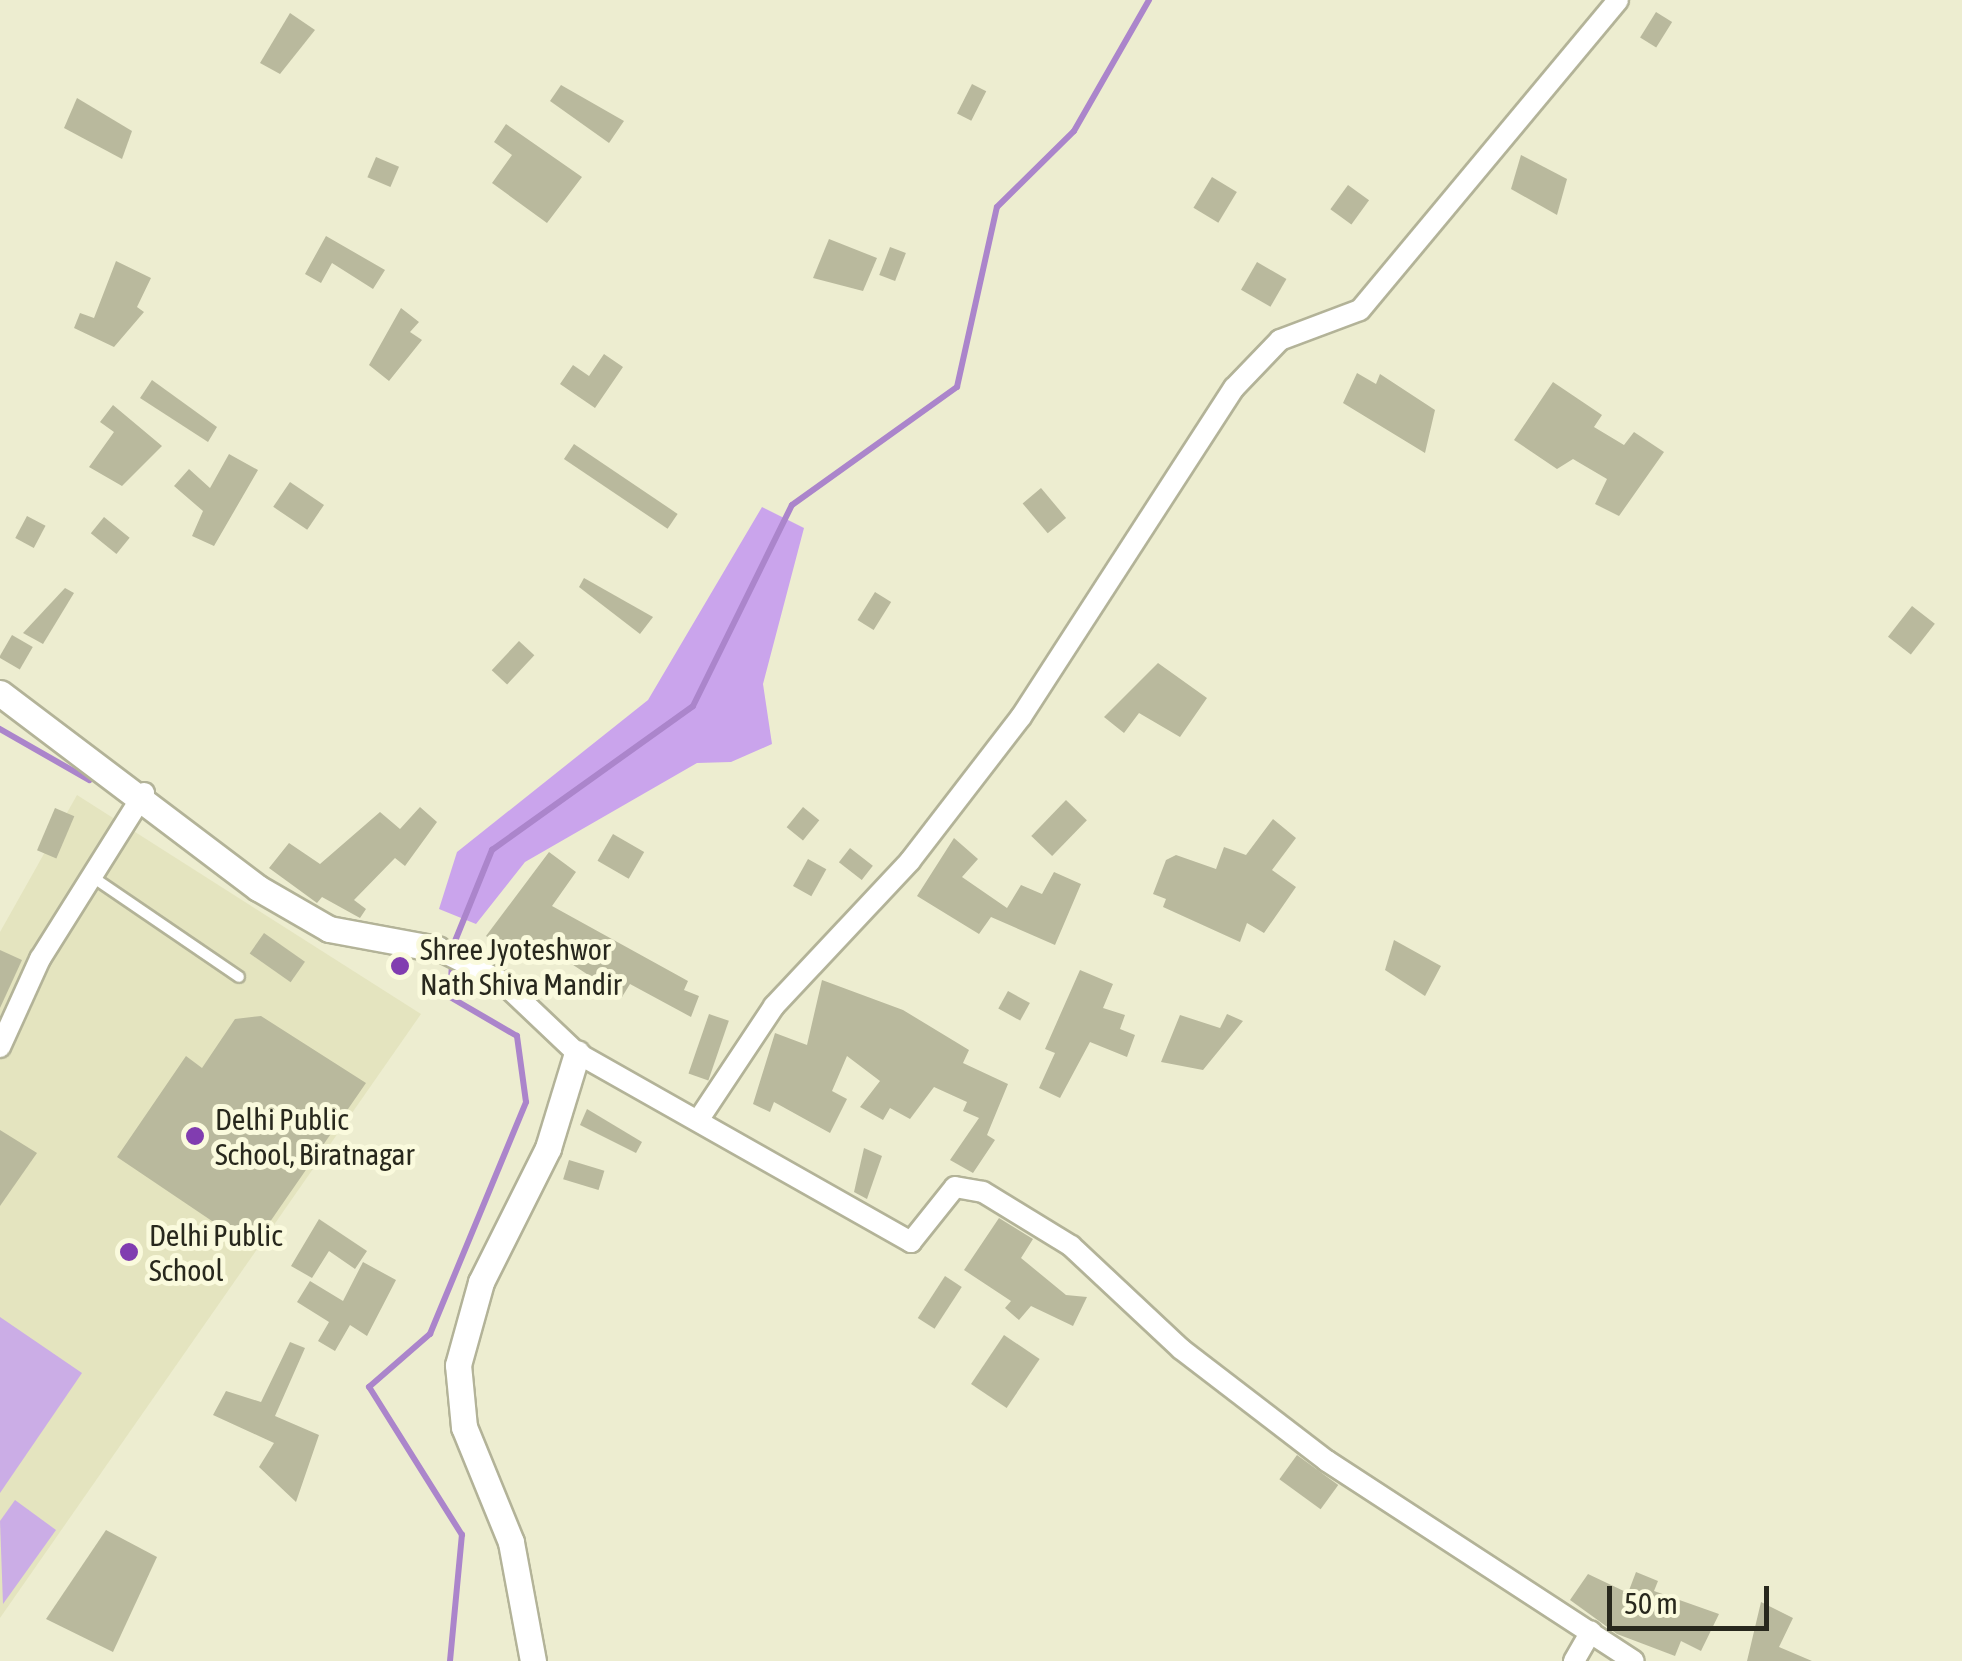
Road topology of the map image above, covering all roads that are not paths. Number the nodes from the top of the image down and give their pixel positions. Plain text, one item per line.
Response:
1 (1618, 0) edge
2 (0, 693) edge
3 (144, 793) junction
4 (91, 876) junction
5 (449, 953) joint
6 (238, 977) dead end
7 (0, 1047) edge
8 (578, 1053) junction
9 (698, 1119) junction
10 (1591, 1632) junction
11 (533, 1661) edge
12 (1574, 1661) edge
13 (1634, 1661) edge

1 - 9 street
2 - 3 street
3 - 4 street
3 - 5 street
4 - 6 lane
4 - 7 street
5 - 8 street
8 - 9 street
8 - 11 street
9 - 10 street
10 - 12 street
10 - 13 street

